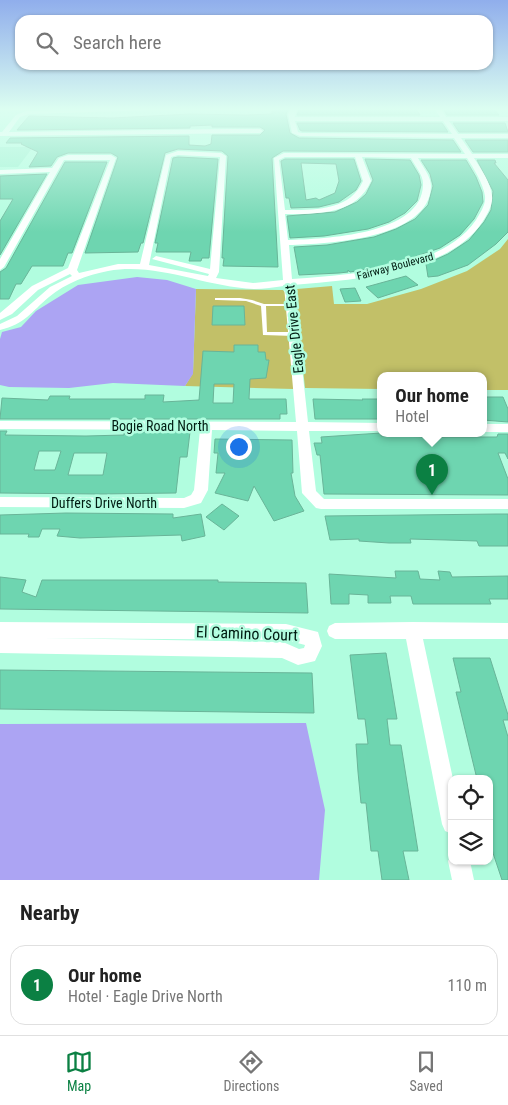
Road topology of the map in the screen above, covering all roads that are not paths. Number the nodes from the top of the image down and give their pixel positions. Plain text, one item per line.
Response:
1 (464, 150) edge
2 (358, 155) junction
3 (413, 155) junction
4 (468, 156) junction
5 (508, 156) edge
6 (54, 170) junction
7 (2, 172) edge
8 (283, 212) junction
9 (285, 243) junction
10 (145, 262) junction
11 (0, 267) edge
12 (74, 274) junction
13 (213, 276) junction
14 (289, 282) junction
15 (217, 299) dead end
16 (263, 305) junction
17 (291, 305) junction
18 (0, 317) edge
19 (0, 327) edge
20 (294, 334) junction
21 (0, 425) edge
22 (206, 427) junction
23 (304, 427) junction
24 (377, 427) edge
25 (487, 428) edge
26 (508, 428) edge
27 (0, 502) edge
28 (508, 504) edge
29 (0, 630) edge
30 (335, 630) dead end
31 (413, 630) junction
32 (508, 631) edge
33 (0, 645) edge
34 (451, 820) edge
35 (460, 865) edge
36 (463, 880) edge

1 - 4 street, Fairway Boulevard
2 - 3 street
2 - 8 street
2 - 8 street, Eagle Drive East
3 - 4 street
3 - 9 street
4 - 5 street
4 - 14 street, Fairway Boulevard
6 - 7 street
6 - 11 street
6 - 12 street
8 - 9 street, Eagle Drive East
9 - 14 street, Eagle Drive East
10 - 12 street, Fairway Boulevard
10 - 13 street, Fairway Boulevard
10 - 13 street
12 - 18 street, Fairway Boulevard
12 - 19 street, Fairway Boulevard
13 - 14 street, Fairway Boulevard
14 - 17 street, Eagle Drive East
15 - 16 lane
16 - 17 lane
16 - 20 lane
17 - 20 street, Eagle Drive East
20 - 23 street, Eagle Drive East
21 - 22 street, Bogie Road North
22 - 23 street, Bogie Road North
22 - 27 street, Duffers Drive North
23 - 24 street, Bogie Road North
23 - 28 street, Eagle Drive East
25 - 26 street
29 - 33 street, El Camino Court
30 - 31 street
31 - 32 street
31 - 34 street
35 - 36 street

